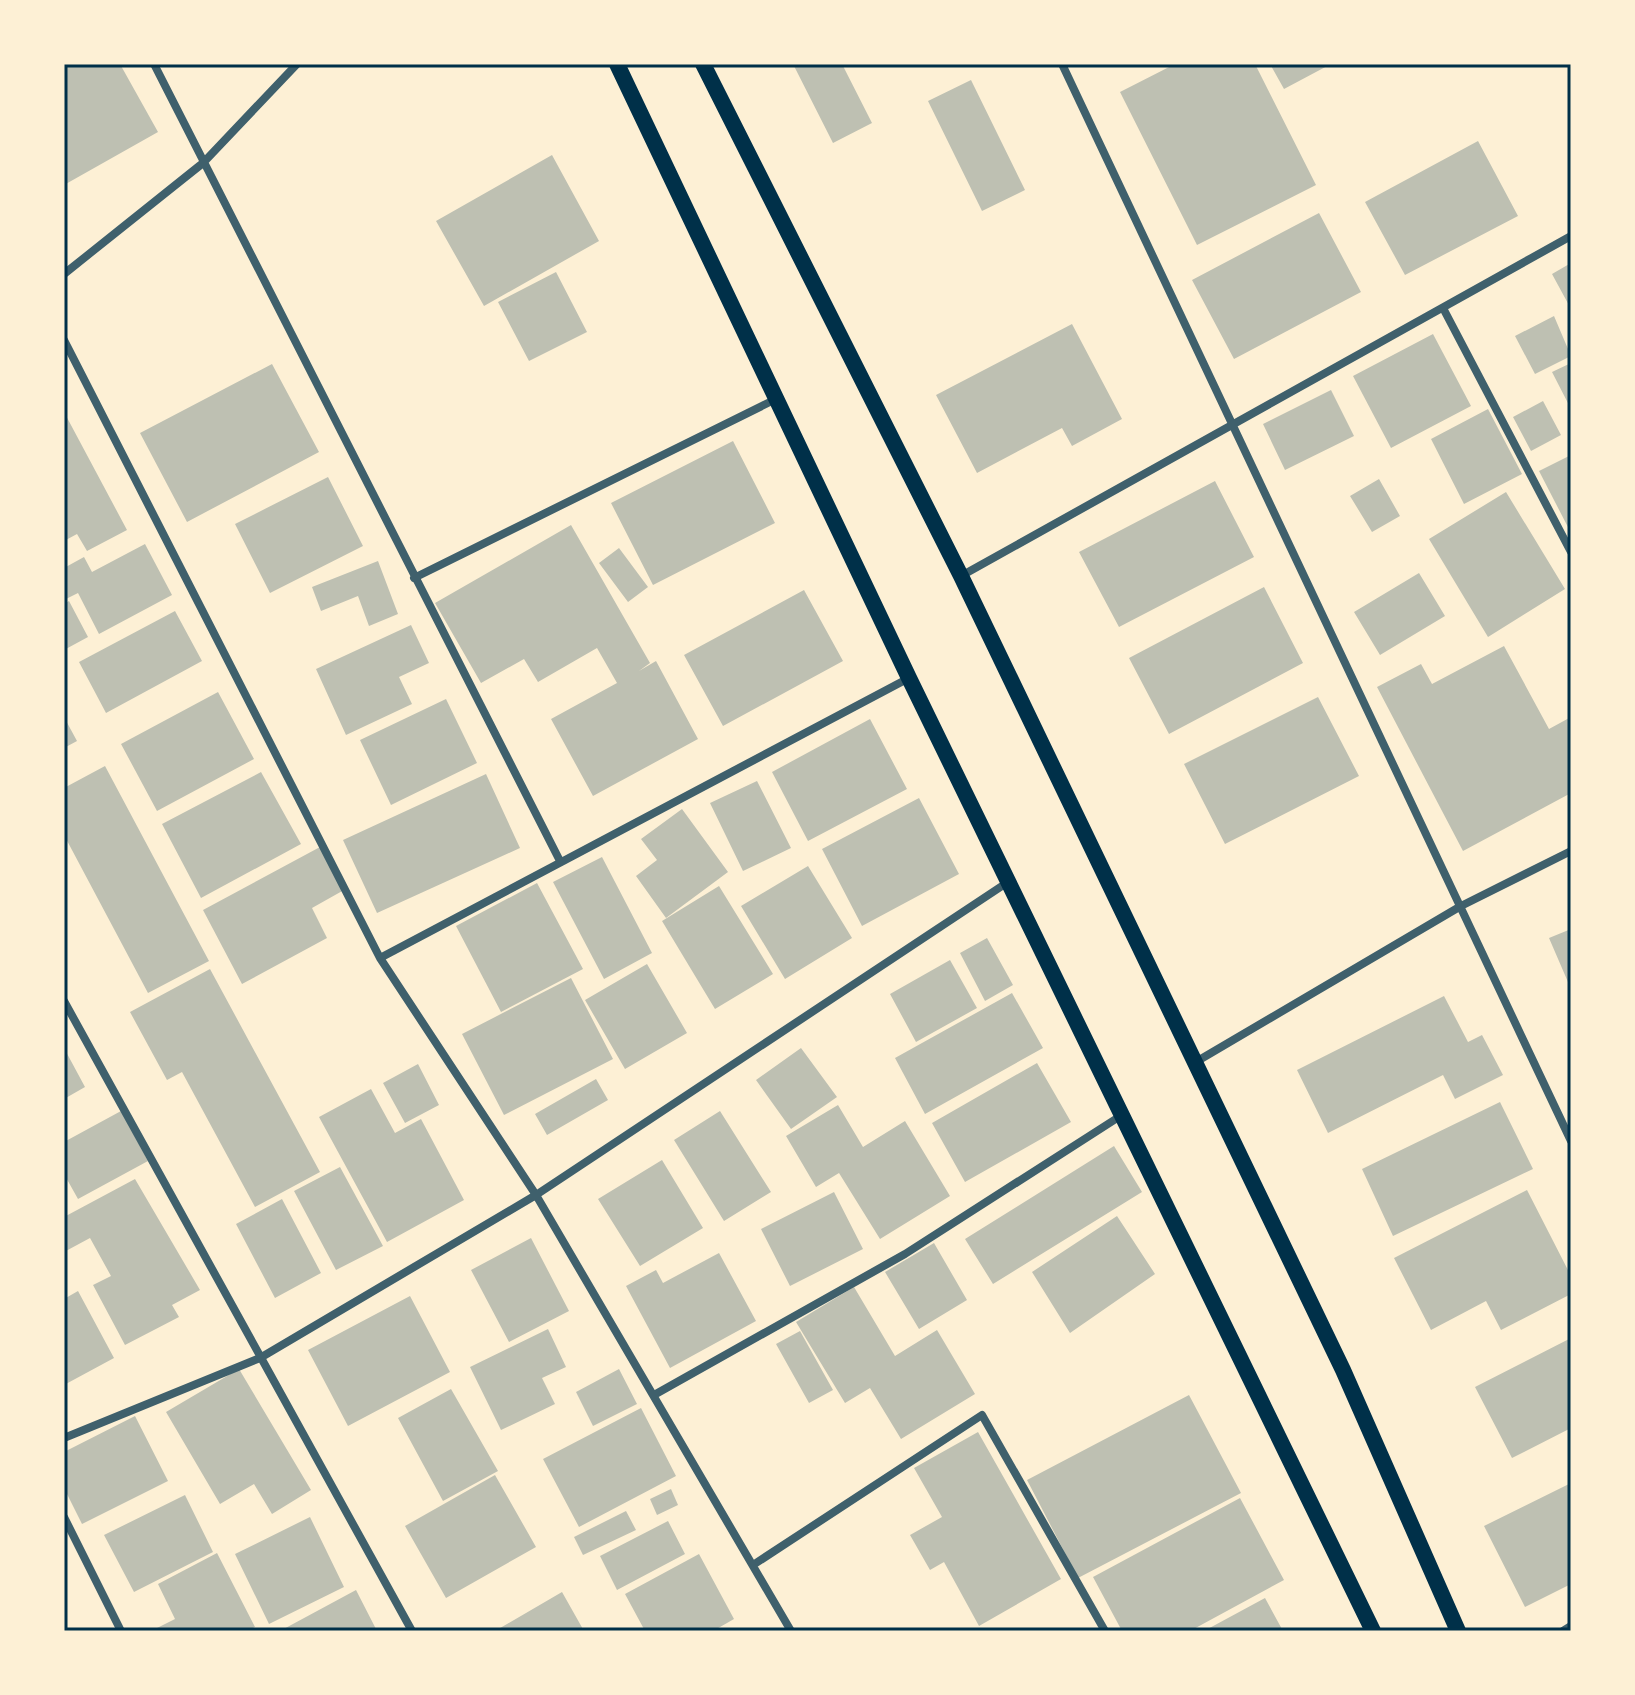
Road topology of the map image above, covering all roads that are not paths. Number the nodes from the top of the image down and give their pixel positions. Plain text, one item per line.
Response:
1 (154, 64) edge
2 (297, 64) edge
3 (617, 64) edge
4 (703, 64) edge
5 (1062, 64) edge
6 (203, 163) junction
7 (1571, 236) edge
8 (64, 274) edge
9 (1443, 308) junction
10 (64, 340) edge
11 (778, 398) junction
12 (1232, 425) junction
13 (1571, 552) edge
14 (961, 576) junction
15 (414, 578) junction
16 (909, 678) junction
17 (1571, 851) edge
18 (560, 861) junction
19 (1008, 882) junction
20 (1461, 906) junction
21 (380, 958) junction
22 (64, 1001) edge
23 (1193, 1063) junction
24 (1122, 1114) junction
25 (1571, 1141) edge
26 (536, 1195) junction
27 (260, 1358) junction
28 (654, 1395) junction
29 (64, 1438) edge
30 (64, 1517) edge
31 (753, 1565) junction
32 (1571, 1626) edge
33 (121, 1631) edge
34 (412, 1631) edge
35 (791, 1631) edge
36 (1105, 1631) edge
37 (1373, 1631) edge
38 (1458, 1631) edge
39 (1563, 1631) edge

1 - 6 street
2 - 6 street
3 - 11 main road
4 - 14 main road
5 - 12 street
6 - 8 street
6 - 15 street
7 - 9 street
9 - 12 street
9 - 13 street
10 - 21 street
11 - 15 street
11 - 16 main road
12 - 14 street
12 - 20 street
14 - 23 main road
15 - 18 street
16 - 18 street
16 - 19 main road
17 - 20 street
18 - 21 street
19 - 24 main road
19 - 26 street
20 - 23 street
20 - 25 street
21 - 26 street
22 - 27 street
23 - 38 main road
24 - 28 street
24 - 37 main road
26 - 27 street
26 - 28 street
27 - 29 street
27 - 34 street
28 - 31 street
30 - 33 street
31 - 35 street
31 - 36 street
32 - 39 street

